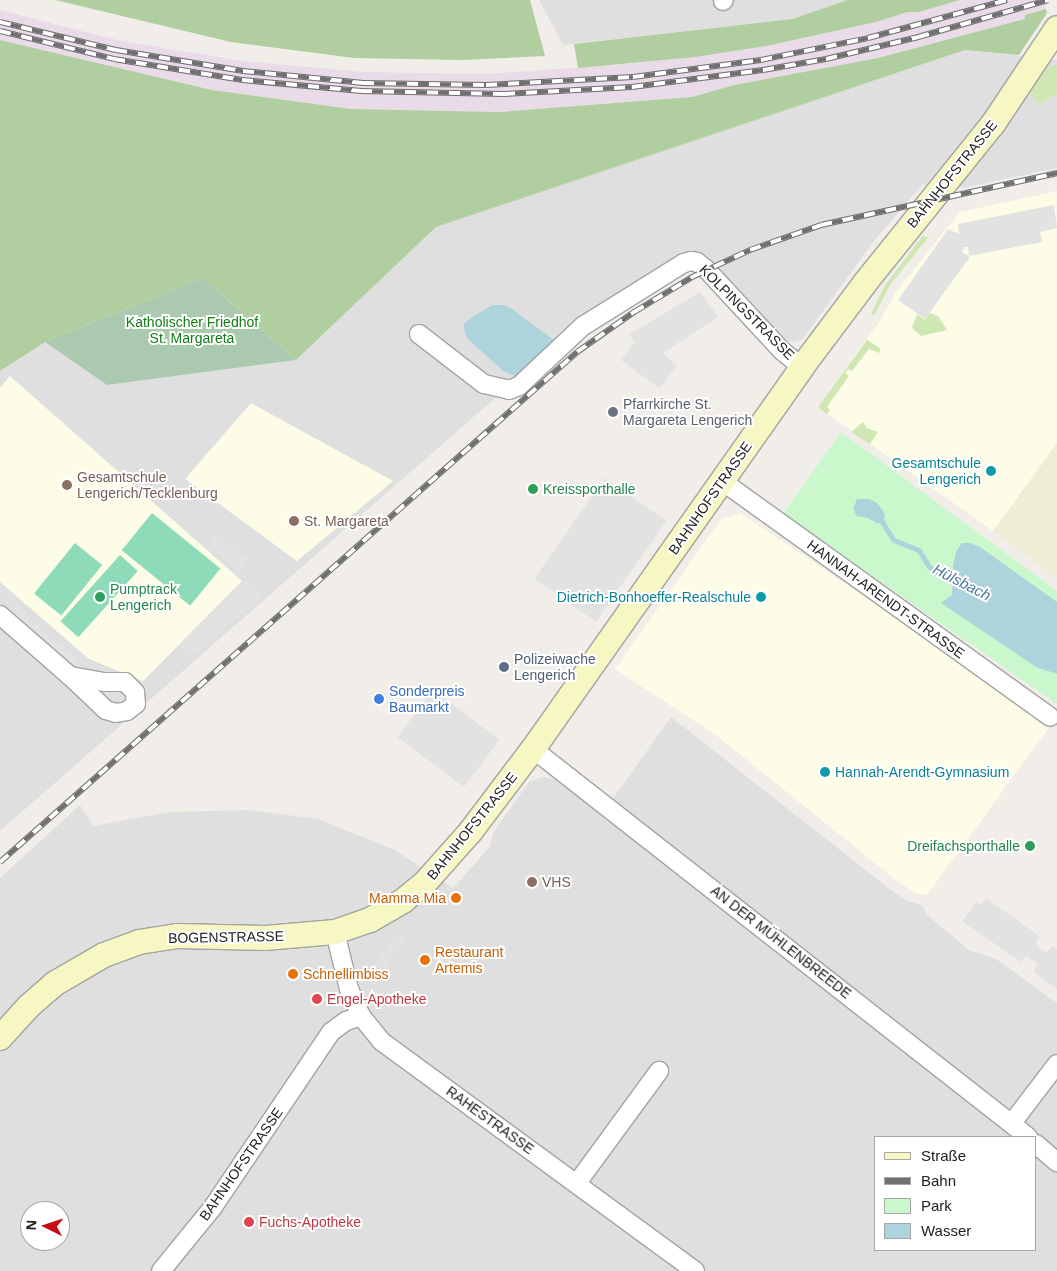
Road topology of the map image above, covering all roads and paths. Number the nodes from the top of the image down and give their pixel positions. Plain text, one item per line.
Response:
1 (1056, 32) edge
2 (420, 334) dead end
3 (802, 367) junction
4 (722, 481) junction
5 (0, 615) edge
6 (70, 676) dead end
7 (1050, 717) dead end
8 (533, 750) junction
9 (335, 932) junction
10 (361, 1016) junction
11 (0, 1038) edge
12 (1057, 1064) edge
13 (659, 1071) dead end
14 (1012, 1123) junction
15 (1027, 1136) edge
16 (1037, 1145) edge
17 (1057, 1162) edge
18 (577, 1183) junction
19 (161, 1271) edge
20 (695, 1271) edge

1 - 3 street, BAHNHOFSTRASSE
2 - 3 street, KOLPINGSTRASSE
3 - 4 street, BAHNHOFSTRASSE
4 - 7 street, HANNAH-ARENDT-STRASSE
4 - 8 street, BAHNHOFSTRASSE
5 - 6 street
8 - 9 street, BAHNHOFSTRASSE
8 - 14 street, AN DER MÜHLENBREEDE
9 - 10 street, RAHESTRASSE
9 - 11 street, BOGENSTRASSE
10 - 18 street, RAHESTRASSE
10 - 19 street, BAHNHOFSTRASSE
12 - 14 street
13 - 18 street
14 - 15 street, AN DER MÜHLENBREEDE
16 - 17 street
18 - 20 street, RAHESTRASSE

